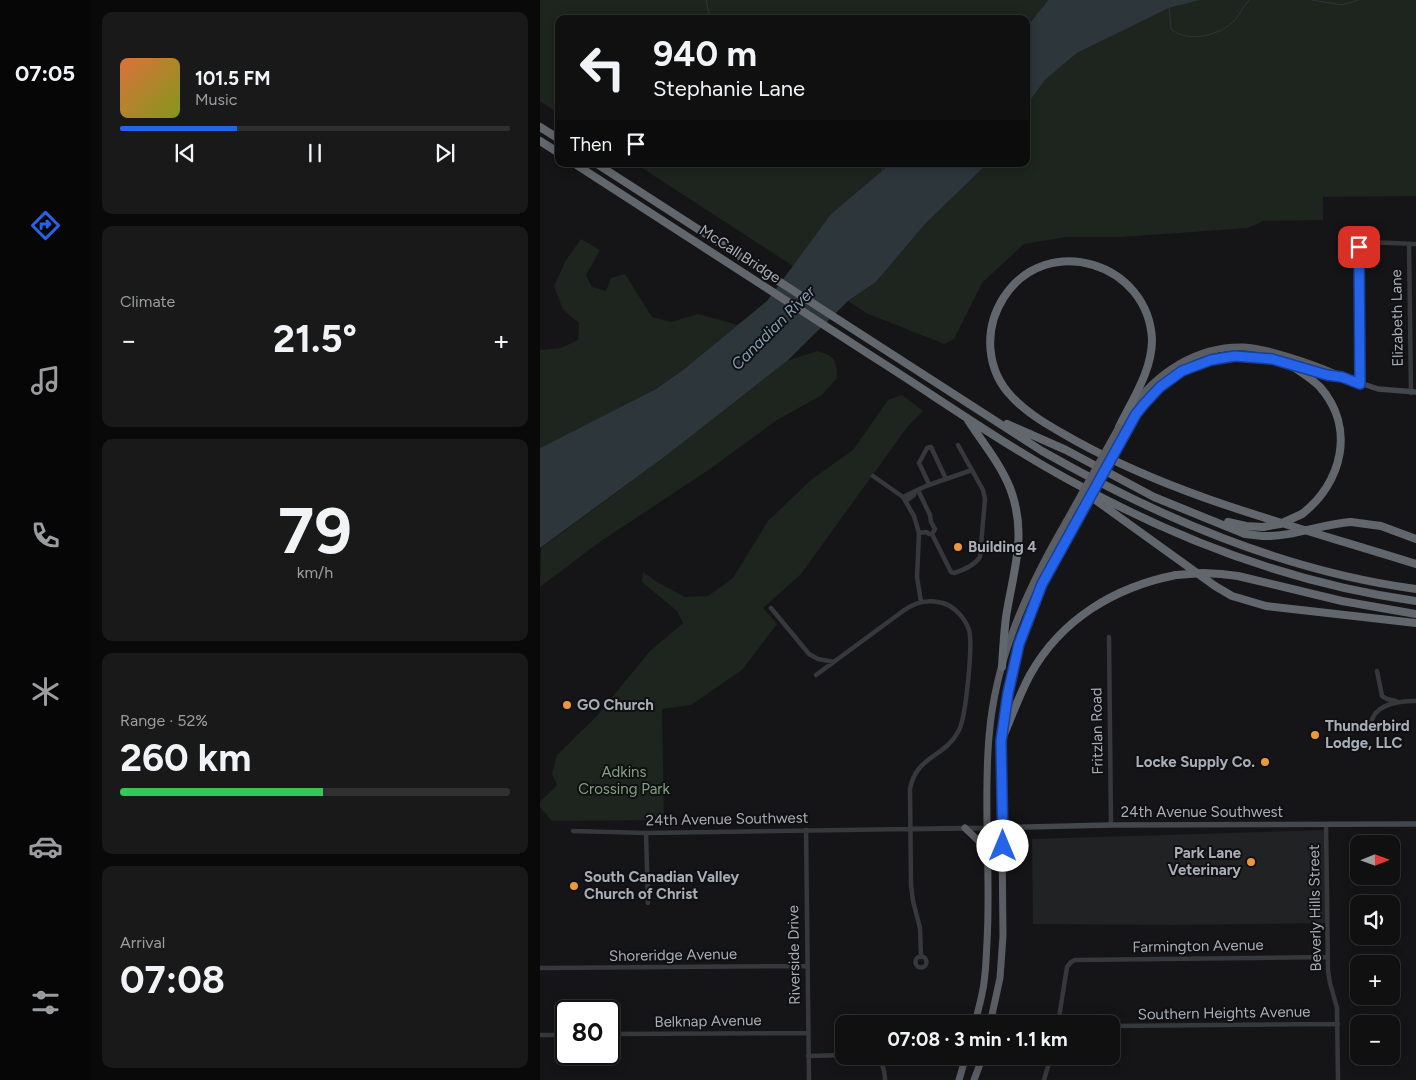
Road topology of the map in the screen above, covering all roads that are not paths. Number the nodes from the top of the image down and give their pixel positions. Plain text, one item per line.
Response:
1 (540, 127) edge
2 (555, 136) edge
3 (540, 141) edge
4 (555, 150) edge
5 (581, 167) edge
6 (602, 167) edge
7 (1409, 244) junction
8 (1416, 244) edge
9 (1289, 364) junction
10 (1342, 377) junction
11 (1360, 384) junction
12 (1414, 392) edge
13 (984, 414) junction
14 (965, 416) junction
15 (1118, 427) junction
16 (958, 445) dead end
17 (972, 470) junction
18 (873, 476) dead end
19 (946, 479) junction
20 (1068, 480) junction
21 (929, 484) junction
22 (916, 491) junction
23 (903, 497) junction
24 (906, 501) junction
25 (1178, 507) junction
26 (930, 534) junction
27 (920, 535) junction
28 (1416, 539) edge
29 (1416, 564) edge
30 (1416, 589) edge
31 (1416, 601) edge
32 (921, 602) junction
33 (771, 608) dead end
34 (1416, 614) edge
35 (1416, 624) edge
36 (1109, 637) dead end
37 (834, 662) junction
38 (1002, 667) junction
39 (1377, 671) dead end
40 (816, 675) dead end
41 (1398, 701) junction
42 (1416, 701) edge
43 (1371, 722) dead end
44 (1001, 741) junction
45 (1416, 824) edge
46 (1111, 825) junction
47 (1326, 825) junction
48 (965, 828) junction
49 (988, 828) junction
50 (1003, 828) junction
51 (909, 829) junction
52 (806, 830) junction
53 (573, 831) dead end
54 (646, 832) junction
55 (989, 851) junction
56 (648, 903) dead end
57 (921, 957) dead end
58 (1328, 957) junction
59 (806, 966) junction
60 (540, 968) edge
61 (977, 1015) edge
62 (992, 1015) edge
63 (1060, 1015) edge
64 (1338, 1024) junction
65 (1120, 1026) edge
66 (808, 1033) junction
67 (620, 1034) edge
68 (540, 1035) edge
69 (555, 1035) edge
70 (835, 1055) edge
71 (808, 1056) junction
72 (882, 1065) edge
73 (963, 1065) edge
74 (980, 1065) edge
75 (1048, 1065) edge
76 (809, 1080) edge
77 (885, 1080) edge
78 (959, 1080) edge
79 (974, 1080) edge
80 (1044, 1080) edge
81 (1338, 1080) edge

1 - 2 highway
3 - 4 highway
5 - 14 highway, McCall Bridge
6 - 13 highway, McCall Bridge
7 - 8 street
7 - 11 street
7 - 12 street, Elizabeth Lane
9 - 10 highway
9 - 25 highway, bridge
9 - 44 highway, bridge
10 - 11 main road
10 - 15 highway
11 - 12 main road
13 - 25 highway
13 - 30 highway
14 - 20 highway, McCall Bridge
14 - 38 highway
15 - 29 highway
15 - 38 highway, bridge
16 - 17 street
17 - 19 street
17 - 26 street
18 - 23 street
19 - 21 street
19 - 21 street
20 - 31 highway
20 - 35 highway
21 - 22 street
22 - 23 street
22 - 24 street
22 - 26 street
23 - 24 street
24 - 27 street
25 - 28 highway, bridge
26 - 27 street
27 - 32 street
32 - 37 street
32 - 51 street
33 - 37 street
34 - 44 highway, bridge
36 - 46 street, Fritzlan Road
37 - 40 street
38 - 49 highway
39 - 41 street
41 - 42 street
41 - 43 street
44 - 50 highway
45 - 47 main road, 24th Avenue Southwest
46 - 47 main road, 24th Avenue Southwest
46 - 50 main road, 24th Avenue Southwest
47 - 58 street, Beverly Hills Street
48 - 49 street
48 - 51 street
48 - 55 highway
49 - 50 main road, 24th Avenue Southwest
49 - 55 highway
50 - 62 highway
51 - 52 street, 24th Avenue Southwest
51 - 57 street
52 - 54 street, 24th Avenue Southwest
52 - 59 street, Riverside Drive
53 - 54 street, 24th Avenue Southwest
54 - 56 street
55 - 61 highway
58 - 63 street, Farmington Avenue
58 - 64 street, Beverly Hills Street
59 - 60 street, Shoreridge Avenue
59 - 66 street, Riverside Drive
64 - 65 street, Southern Heights Avenue
64 - 81 street, Beverly Hills Street
66 - 67 street, Belknap Avenue
66 - 71 street, Riverside Drive
68 - 69 street
70 - 71 street
71 - 76 street, Riverside Drive
72 - 77 street
73 - 78 highway
74 - 79 highway
75 - 80 street

